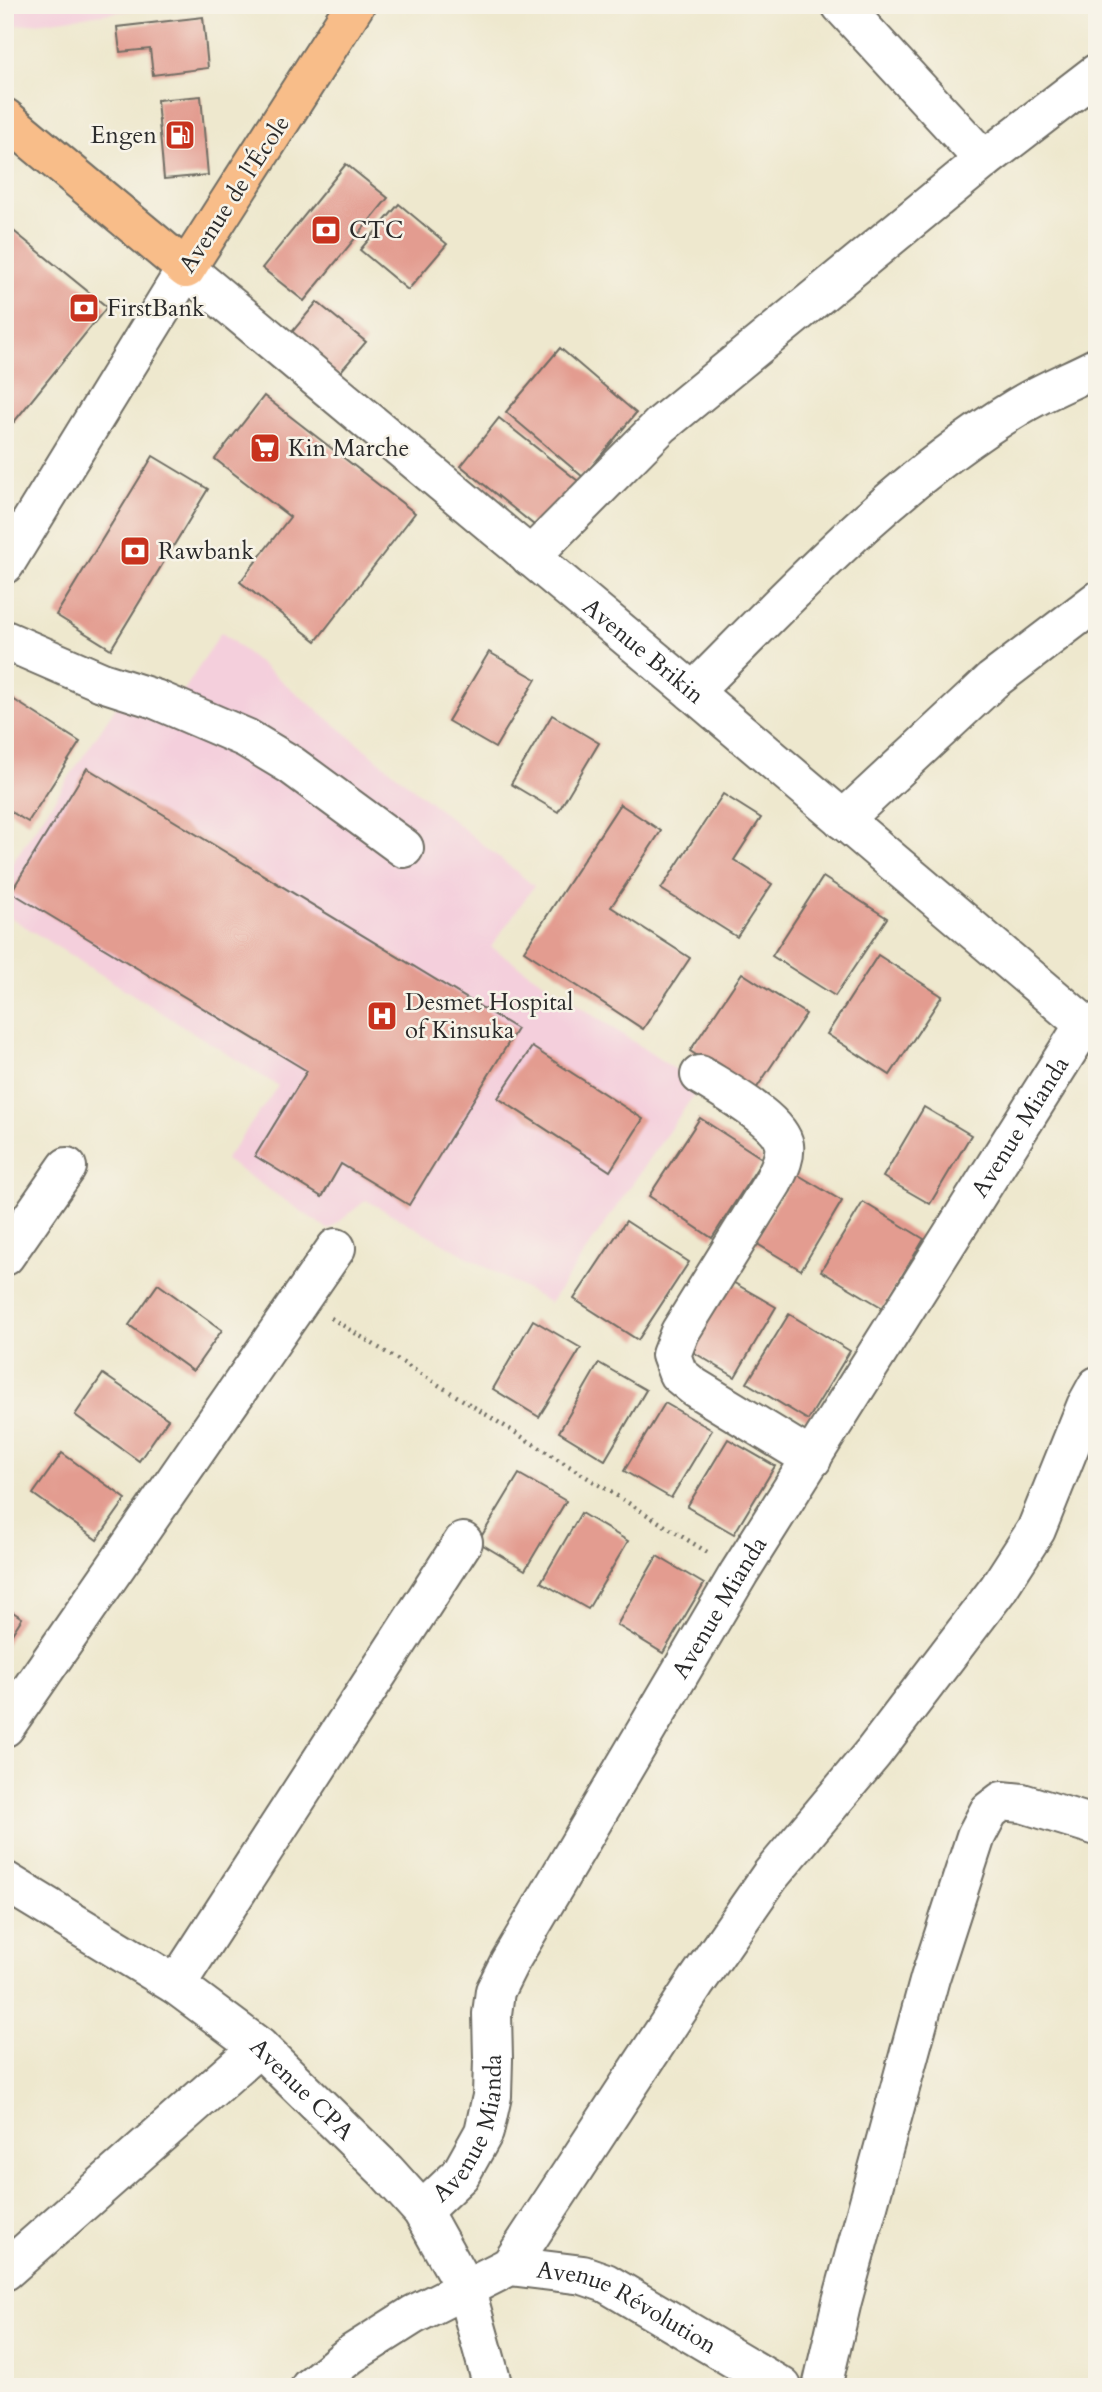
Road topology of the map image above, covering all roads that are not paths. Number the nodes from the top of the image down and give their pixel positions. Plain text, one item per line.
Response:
1 (355, 5) edge
2 (841, 5) edge
3 (1097, 73) edge
4 (5, 118) edge
5 (984, 160) junction
6 (186, 269) junction
7 (1097, 367) edge
8 (530, 557) junction
9 (5, 564) edge
10 (1097, 601) edge
11 (5, 640) edge
12 (693, 692) junction
13 (843, 820) junction
14 (404, 848) dead end
15 (1090, 1030) edge
16 (699, 1075) dead end
17 (67, 1167) dead end
18 (336, 1248) dead end
19 (5, 1256) edge
20 (1097, 1386) edge
21 (812, 1459) junction
22 (463, 1542) dead end
23 (5, 1727) edge
24 (1097, 1826) edge
25 (5, 1881) edge
26 (176, 1985) junction
27 (259, 2047) junction
28 (422, 2211) junction
29 (510, 2266) junction
30 (5, 2271) edge
31 (466, 2290) junction
32 (310, 2387) edge
33 (493, 2387) edge
34 (782, 2387) edge
35 (822, 2387) edge

1 - 6 main road, Avenue de l'École
2 - 5 street
3 - 5 street
4 - 6 main road
5 - 8 street
6 - 8 street, Avenue Brikin
6 - 9 street, Avenue de l'École
7 - 12 street
8 - 12 street, Avenue Brikin
10 - 13 street
11 - 14 street
12 - 13 street, Avenue Brikin
13 - 15 street, Avenue Brikin
15 - 21 street, Avenue Mianda
16 - 21 street
17 - 19 street
18 - 23 street
20 - 29 street
21 - 28 street, Avenue Mianda
22 - 26 street
24 - 35 street
25 - 26 street, Avenue CPA
26 - 27 street, Avenue CPA
27 - 28 street, Avenue CPA
27 - 30 street
28 - 31 street, Avenue CPA
29 - 31 street, Avenue Révolution
29 - 34 street, Avenue Révolution
31 - 32 street, Avenue Révolution
31 - 33 street, Avenue CPA

